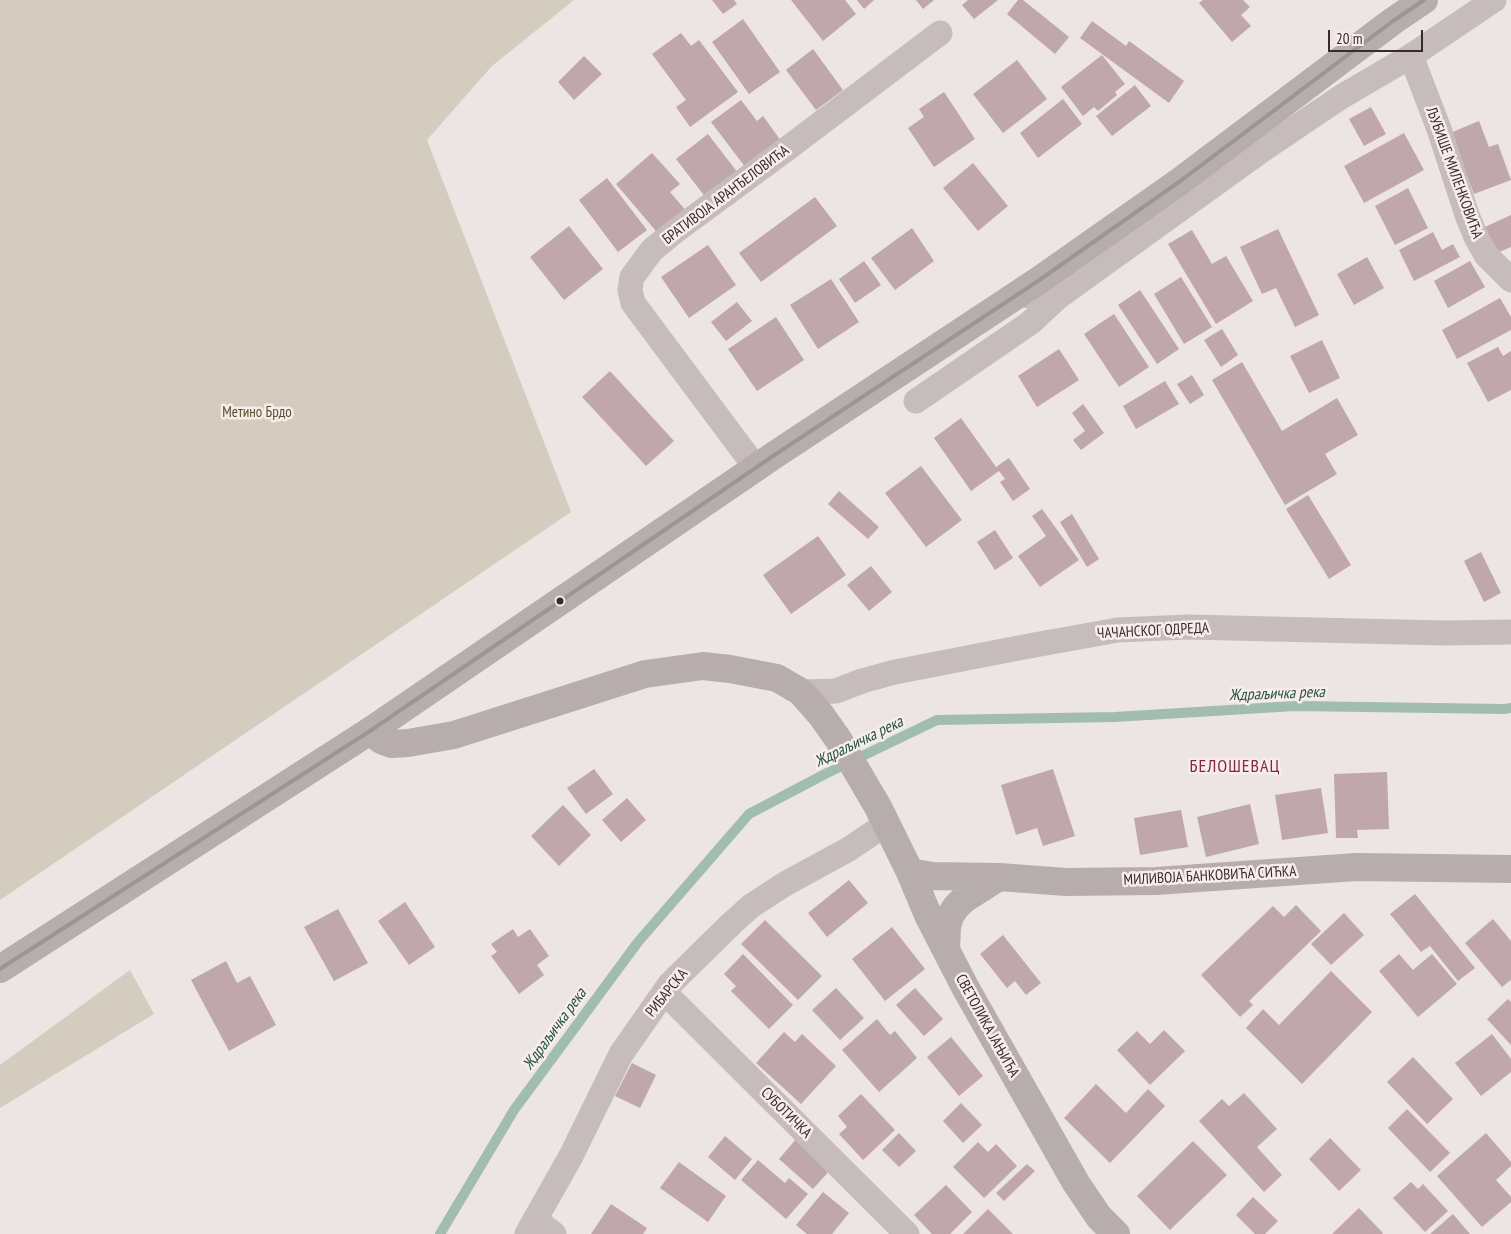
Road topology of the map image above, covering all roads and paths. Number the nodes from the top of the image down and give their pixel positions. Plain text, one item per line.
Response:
1 (1424, 0) edge
2 (1494, 0) edge
3 (940, 33) dead end
4 (1411, 56) junction
5 (1511, 280) edge
6 (1017, 295) junction
7 (1058, 297) junction
8 (916, 401) dead end
9 (756, 468) junction
10 (1511, 632) edge
11 (801, 692) junction
12 (370, 731) junction
13 (882, 815) junction
14 (1511, 869) edge
15 (910, 872) junction
16 (999, 878) junction
17 (946, 950) junction
18 (0, 969) edge
19 (664, 992) junction
20 (539, 1229) edge
21 (907, 1234) edge
22 (1116, 1234) edge

1 - 6 street
2 - 4 street
3 - 9 street, БРАТИВОЈА АРАНЂЕЛОВИЋА
4 - 5 street, ЉУБИШЕ МИЛЕНКОВИЋА
4 - 7 street
6 - 7 street
6 - 9 street
7 - 8 street
9 - 12 street
10 - 11 street, ЧАЧАНСКОГ ОДРЕДА
11 - 12 street, СВЕТОЛИКА ЈАЊИЋА
11 - 13 street, СВЕТОЛИКА ЈАЊИЋА
12 - 18 street
13 - 15 street, СВЕТОЛИКА ЈАЊИЋА
13 - 19 street, РИБАРСКА
14 - 16 street, МИЛИВОЈА БАНКОВИЋА СИЋКА
15 - 16 street, МИЛИВОЈА БАНКОВИЋА СИЋКА
15 - 17 street, СВЕТОЛИКА ЈАЊИЋА
16 - 17 street
17 - 22 street, СВЕТОЛИКА ЈАЊИЋА
19 - 20 street, РИБАРСКА
19 - 21 street, СУБОТИЧКА

